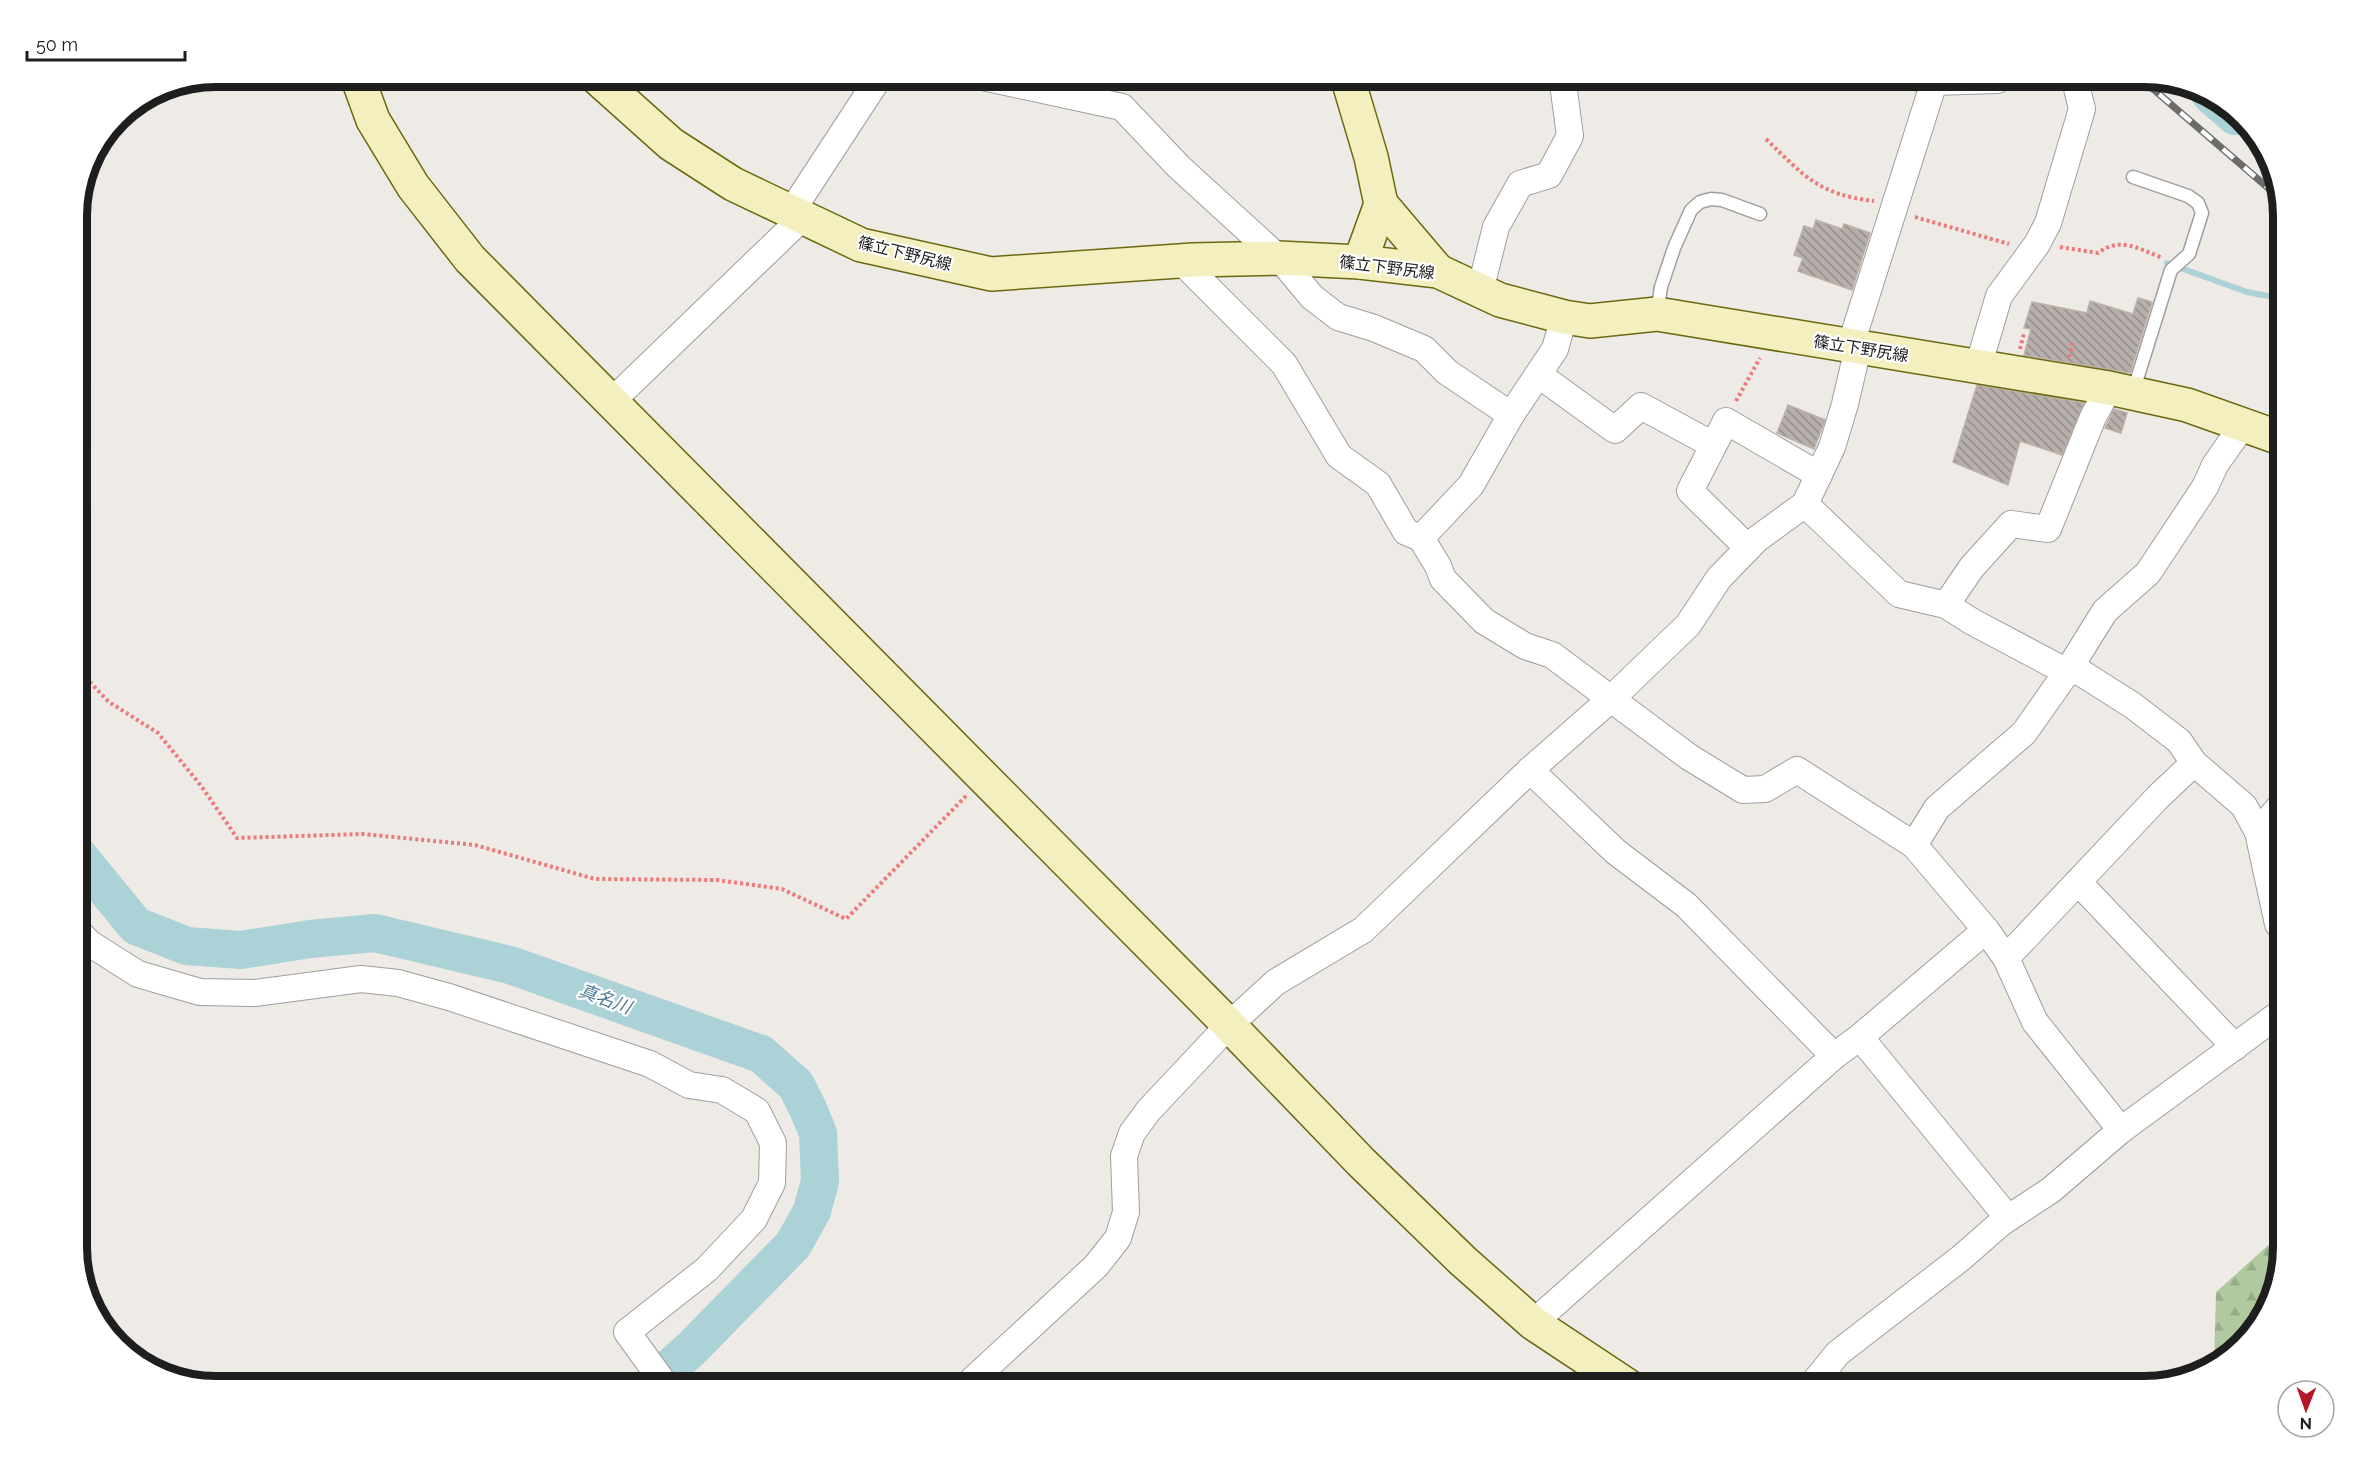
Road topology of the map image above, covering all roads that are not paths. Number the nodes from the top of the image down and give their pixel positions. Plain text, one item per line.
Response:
1 (361, 87) edge
2 (607, 87) edge
3 (873, 87) edge
4 (1029, 87) edge
5 (1350, 87) edge
6 (1563, 87) edge
7 (1920, 87) edge
8 (2077, 87) edge
9 (2133, 177) dead end
10 (1381, 204) junction
11 (797, 214) junction
12 (1760, 214) dead end
13 (1278, 258) junction
14 (1181, 261) junction
15 (1360, 262) junction
16 (1438, 272) junction
17 (1480, 291) junction
18 (1657, 314) junction
19 (1564, 317) junction
20 (1854, 347) junction
21 (1978, 367) junction
22 (1539, 375) junction
23 (2121, 391) junction
24 (612, 401) junction
25 (1512, 415) junction
26 (2243, 425) junction
27 (2273, 436) edge
28 (1713, 445) junction
29 (1820, 475) junction
30 (1805, 504) junction
31 (1421, 538) junction
32 (1748, 548) junction
33 (1946, 605) junction
34 (2067, 672) junction
35 (1612, 698) junction
36 (2194, 764) junction
37 (1530, 770) junction
38 (2273, 815) edge
39 (2258, 832) junction
40 (1914, 845) junction
41 (2078, 882) junction
42 (2273, 901) edge
43 (1986, 930) junction
44 (87, 941) edge
45 (2006, 958) junction
46 (2273, 1018) edge
47 (1229, 1025) junction
48 (1860, 1037) junction
49 (2235, 1047) junction
50 (1834, 1056) junction
51 (2121, 1130) junction
52 (2008, 1218) junction
53 (1533, 1323) junction
54 (659, 1376) edge
55 (977, 1376) edge
56 (1613, 1376) edge
57 (1819, 1376) edge

1 - 24 main road
2 - 11 main road, 篠立下野尻線
3 - 11 street
4 - 13 street
5 - 10 main road
6 - 17 street
7 - 20 street
8 - 21 street
9 - 23 lane
10 - 15 main road
10 - 16 main road
11 - 14 main road, 篠立下野尻線
11 - 24 street
12 - 18 lane
13 - 14 main road, 篠立下野尻線
13 - 15 main road, 篠立下野尻線
13 - 25 street
14 - 31 street
15 - 16 main road, 篠立下野尻線
16 - 17 main road, 篠立下野尻線
17 - 19 main road, 篠立下野尻線
18 - 19 main road, 篠立下野尻線
18 - 20 main road, 篠立下野尻線
19 - 22 street
20 - 21 main road, 篠立下野尻線
20 - 29 street
21 - 23 main road, 篠立下野尻線
22 - 25 street
22 - 28 street
23 - 26 main road, 篠立下野尻線
23 - 33 street
24 - 47 main road
25 - 31 street
26 - 27 main road, 篠立下野尻線
26 - 34 street
28 - 29 street
28 - 32 street
29 - 30 street
30 - 32 street
30 - 33 street
31 - 35 street
32 - 35 street
33 - 34 street
34 - 36 street
34 - 40 street
35 - 37 street
35 - 40 street
36 - 39 street
36 - 41 street
37 - 47 street
37 - 50 street
38 - 39 street
39 - 42 street
40 - 43 street
41 - 45 street
41 - 49 street
43 - 45 street
43 - 48 street
44 - 54 street
45 - 51 street
46 - 49 street
47 - 53 main road
47 - 55 street
48 - 50 street
48 - 52 street
49 - 51 street
50 - 53 street
51 - 52 street
52 - 57 street
53 - 56 main road

